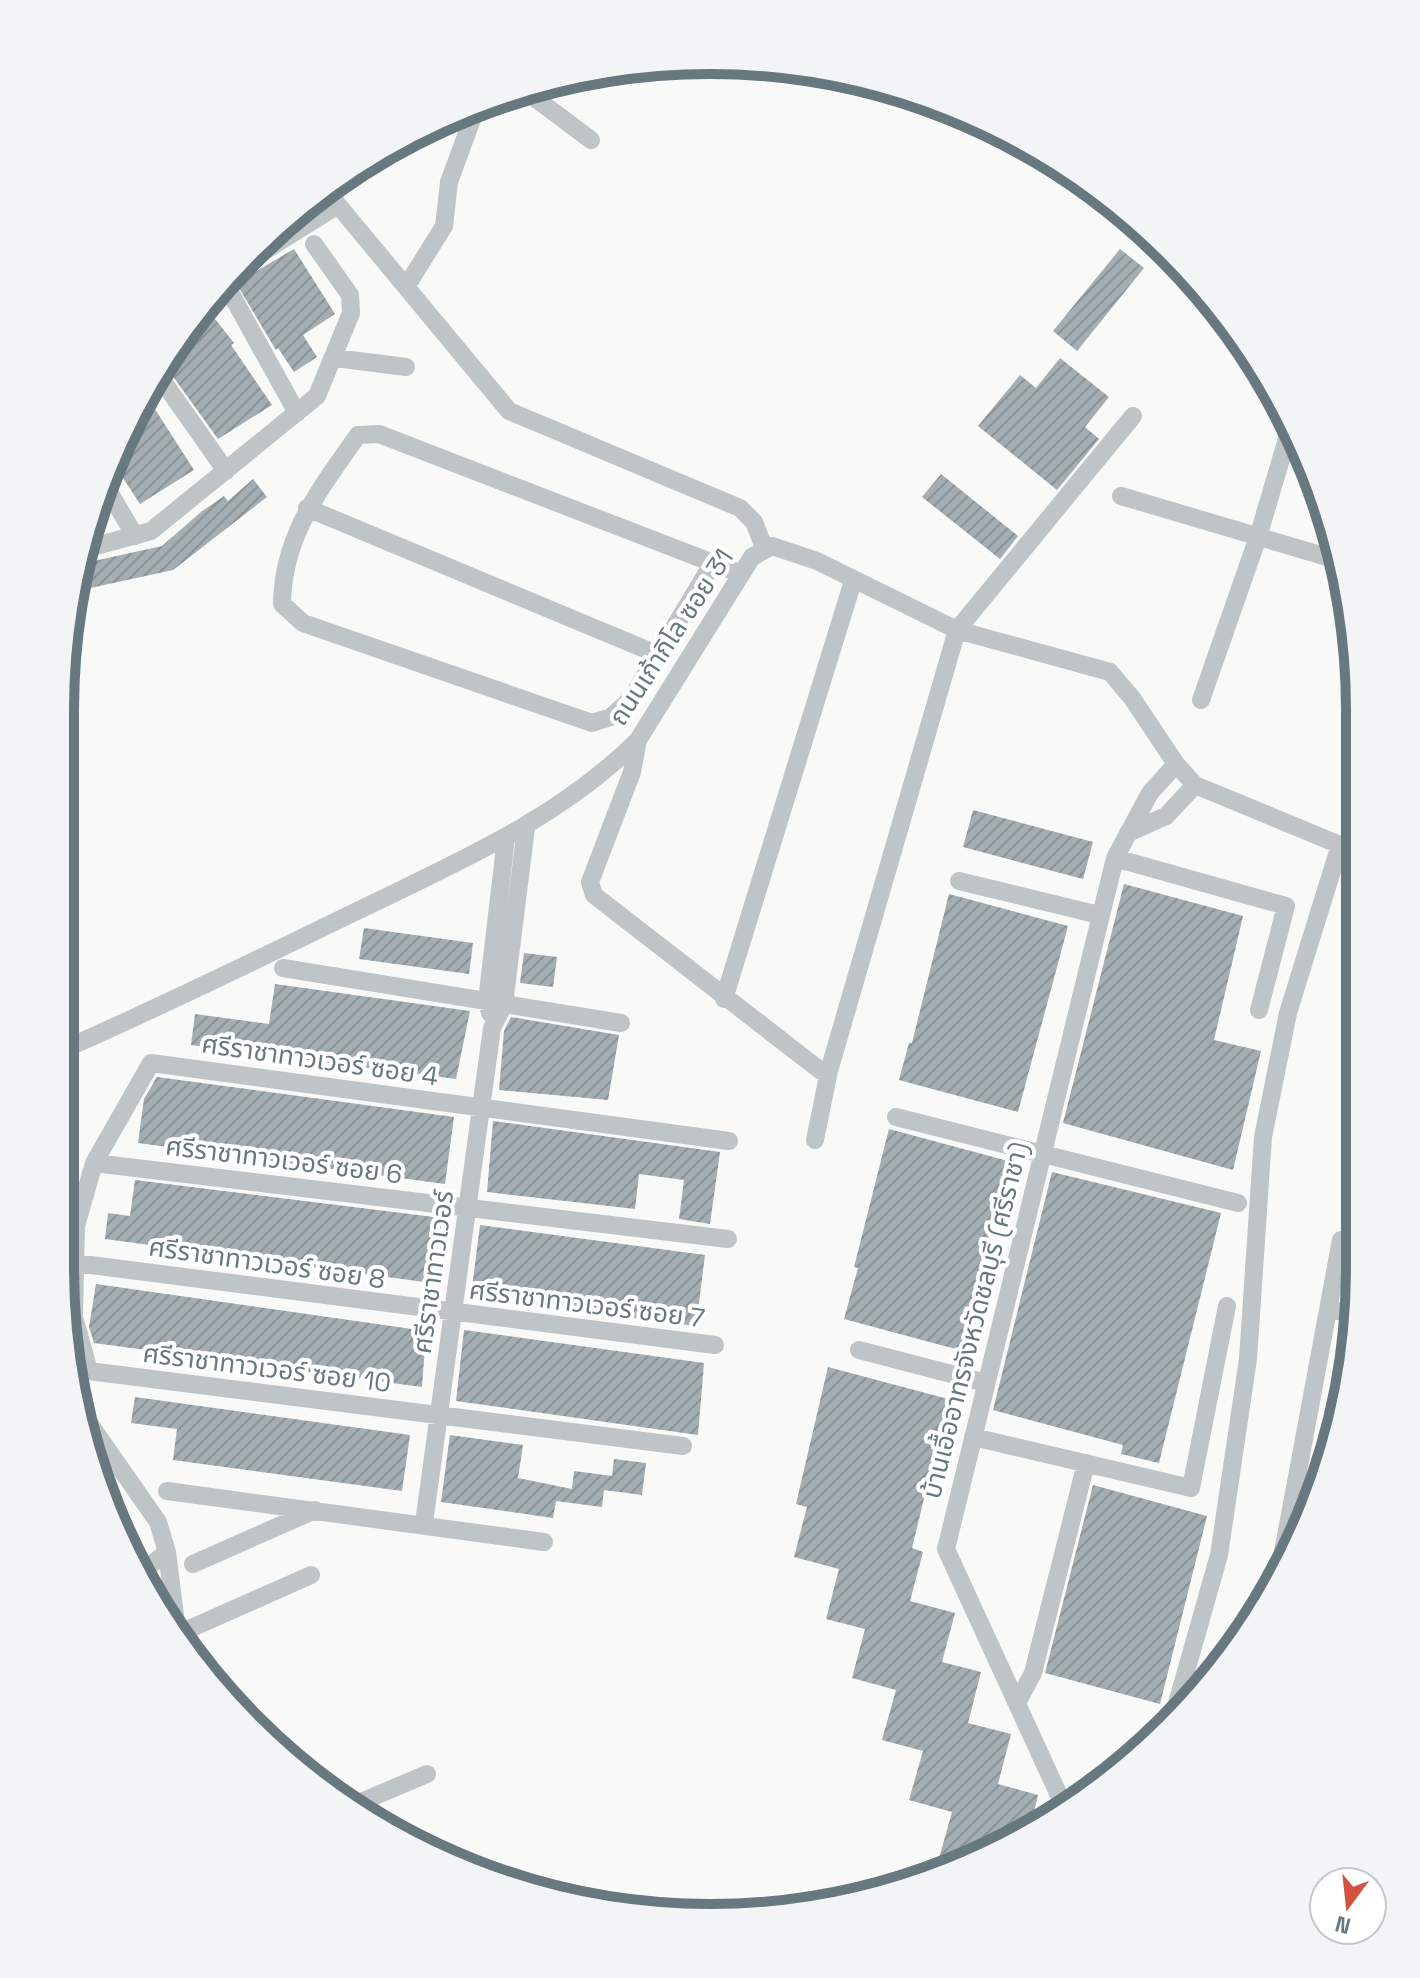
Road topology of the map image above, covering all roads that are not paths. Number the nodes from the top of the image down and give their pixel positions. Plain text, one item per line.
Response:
1 (536, 99) edge
2 (472, 120) edge
3 (591, 140) dead end
4 (334, 198) edge
5 (338, 205) junction
6 (282, 240) edge
7 (314, 244) dead end
8 (406, 287) junction
9 (231, 294) dead end
10 (335, 358) junction
11 (406, 367) dead end
12 (164, 383) edge
13 (297, 413) junction
14 (1133, 416) dead end
15 (1286, 442) edge
16 (226, 471) junction
17 (112, 496) edge
18 (1121, 496) dead end
19 (307, 508) junction
20 (135, 536) junction
21 (1258, 537) junction
22 (96, 546) edge
23 (765, 550) junction
24 (1327, 557) edge
25 (713, 563) junction
26 (741, 574) junction
27 (853, 581) junction
28 (957, 630) junction
29 (659, 655) junction
30 (1201, 700) dead end
31 (638, 740) junction
32 (1176, 764) junction
33 (1195, 785) junction
34 (526, 828) junction
35 (1128, 833) junction
36 (506, 838) junction
37 (1346, 845) edge
38 (1346, 852) edge
39 (1115, 858) junction
40 (959, 881) dead end
41 (1099, 915) junction
42 (283, 968) dead end
43 (724, 999) junction
44 (495, 1003) junction
45 (1259, 1010) dead end
46 (621, 1023) dead end
47 (74, 1045) edge
48 (829, 1071) junction
49 (481, 1109) junction
50 (896, 1117) dead end
51 (815, 1140) dead end
52 (729, 1141) dead end
53 (1042, 1154) junction
54 (94, 1163) junction
55 (1238, 1203) dead end
56 (467, 1209) junction
57 (728, 1239) dead end
58 (1346, 1241) edge
59 (75, 1263) junction
60 (75, 1289) edge
61 (1227, 1306) dead end
62 (1330, 1309) junction
63 (1345, 1312) edge
64 (453, 1314) junction
65 (77, 1326) edge
66 (715, 1345) dead end
67 (859, 1350) dead end
68 (986, 1383) junction
69 (439, 1415) junction
70 (96, 1434) edge
71 (973, 1437) junction
72 (683, 1446) dead end
73 (1086, 1463) junction
74 (167, 1491) dead end
75 (316, 1510) junction
76 (424, 1523) junction
77 (1286, 1536) edge
78 (544, 1542) dead end
79 (167, 1552) junction
80 (193, 1564) dead end
81 (149, 1566) edge
82 (311, 1575) dead end
83 (175, 1611) edge
84 (189, 1632) edge
85 (1179, 1697) edge
86 (1017, 1703) junction
87 (427, 1774) dead end
88 (1061, 1799) edge
89 (363, 1801) edge

1 - 3 street
2 - 8 street
4 - 5 street
5 - 6 street
5 - 8 street
7 - 10 street
8 - 23 street
9 - 13 street
10 - 11 street
10 - 13 street
12 - 16 street
13 - 16 street
14 - 28 street
15 - 21 street
16 - 20 street
17 - 20 street
18 - 21 street
19 - 25 street
19 - 29 street
19 - 29 street
20 - 22 street
21 - 24 street
21 - 30 street
23 - 26 street, ถนนเก้ากิโล ซอย 31
23 - 27 street, ถนนเก้ากิโล ซอย 31
25 - 26 street
25 - 29 street
26 - 31 street, ถนนเก้ากิโล ซอย 31
27 - 28 street, ถนนเก้ากิโล ซอย 31
27 - 43 street
28 - 32 street, ถนนเก้ากิโล ซอย 31
28 - 48 street
31 - 34 street, ถนนเก้ากิโล ซอย 31
31 - 43 street
32 - 33 street, ถนนเก้ากิโล ซอย 31
32 - 35 street, บ้านเอื้ออาทรจังหวัดชลบุรี (ศรีราชา)
33 - 35 street
33 - 37 street, ถนนเก้ากิโล ซอย 31
34 - 36 street, ถนนเก้ากิโล ซอย 31
34 - 44 street, ศรีราชาทาวเวอร์
35 - 39 street, บ้านเอื้ออาทรจังหวัดชลบุรี (ศรีราชา)
36 - 44 street, ศรีราชาทาวเวอร์
36 - 47 street, ถนนเก้ากิโล ซอย 31
38 - 85 street
39 - 41 street, บ้านเอื้ออาทรจังหวัดชลบุรี (ศรีราชา)
39 - 45 street
40 - 41 street
41 - 53 street, บ้านเอื้ออาทรจังหวัดชลบุรี (ศรีราชา)
42 - 44 street
43 - 48 street
44 - 46 street
44 - 49 street, ศรีราชาทาวเวอร์
48 - 51 street
49 - 52 street, ศรีราชาทาวเวอร์ ซอย 4
49 - 54 street, ศรีราชาทาวเวอร์ ซอย 4
49 - 56 street, ศรีราชาทาวเวอร์
50 - 53 street
53 - 55 street
53 - 68 street, บ้านเอื้ออาทรจังหวัดชลบุรี (ศรีราชา)
54 - 56 street, ศรีราชาทาวเวอร์ ซอย 6
54 - 59 street
56 - 57 street, ศรีราชาทาวเวอร์ ซอย 6
56 - 64 street, ศรีราชาทาวเวอร์
58 - 62 street
59 - 60 street, ศรีราชาทาวเวอร์ ซอย 10
59 - 64 street, ศรีราชาทาวเวอร์ ซอย 8
61 - 73 street
62 - 63 street
62 - 77 street
64 - 66 street, ศรีราชาทาวเวอร์ ซอย 7
64 - 69 street, ศรีราชาทาวเวอร์
65 - 69 street, ศรีราชาทาวเวอร์ ซอย 10
67 - 68 street
68 - 71 street, บ้านเอื้ออาทรจังหวัดชลบุรี (ศรีราชา)
69 - 72 street, ศรีราชาทาวเวอร์ ซอย 10
69 - 76 street, ศรีราชาทาวเวอร์
70 - 79 street
71 - 73 street
71 - 86 street, บ้านเอื้ออาทรจังหวัดชลบุรี (ศรีราชา)
73 - 86 street
74 - 75 street
75 - 76 street
75 - 80 street
76 - 78 street
79 - 81 street
79 - 83 street
82 - 84 street
86 - 88 street, บ้านเอื้ออาทรจังหวัดชลบุรี (ศรีราชา)
87 - 89 street

